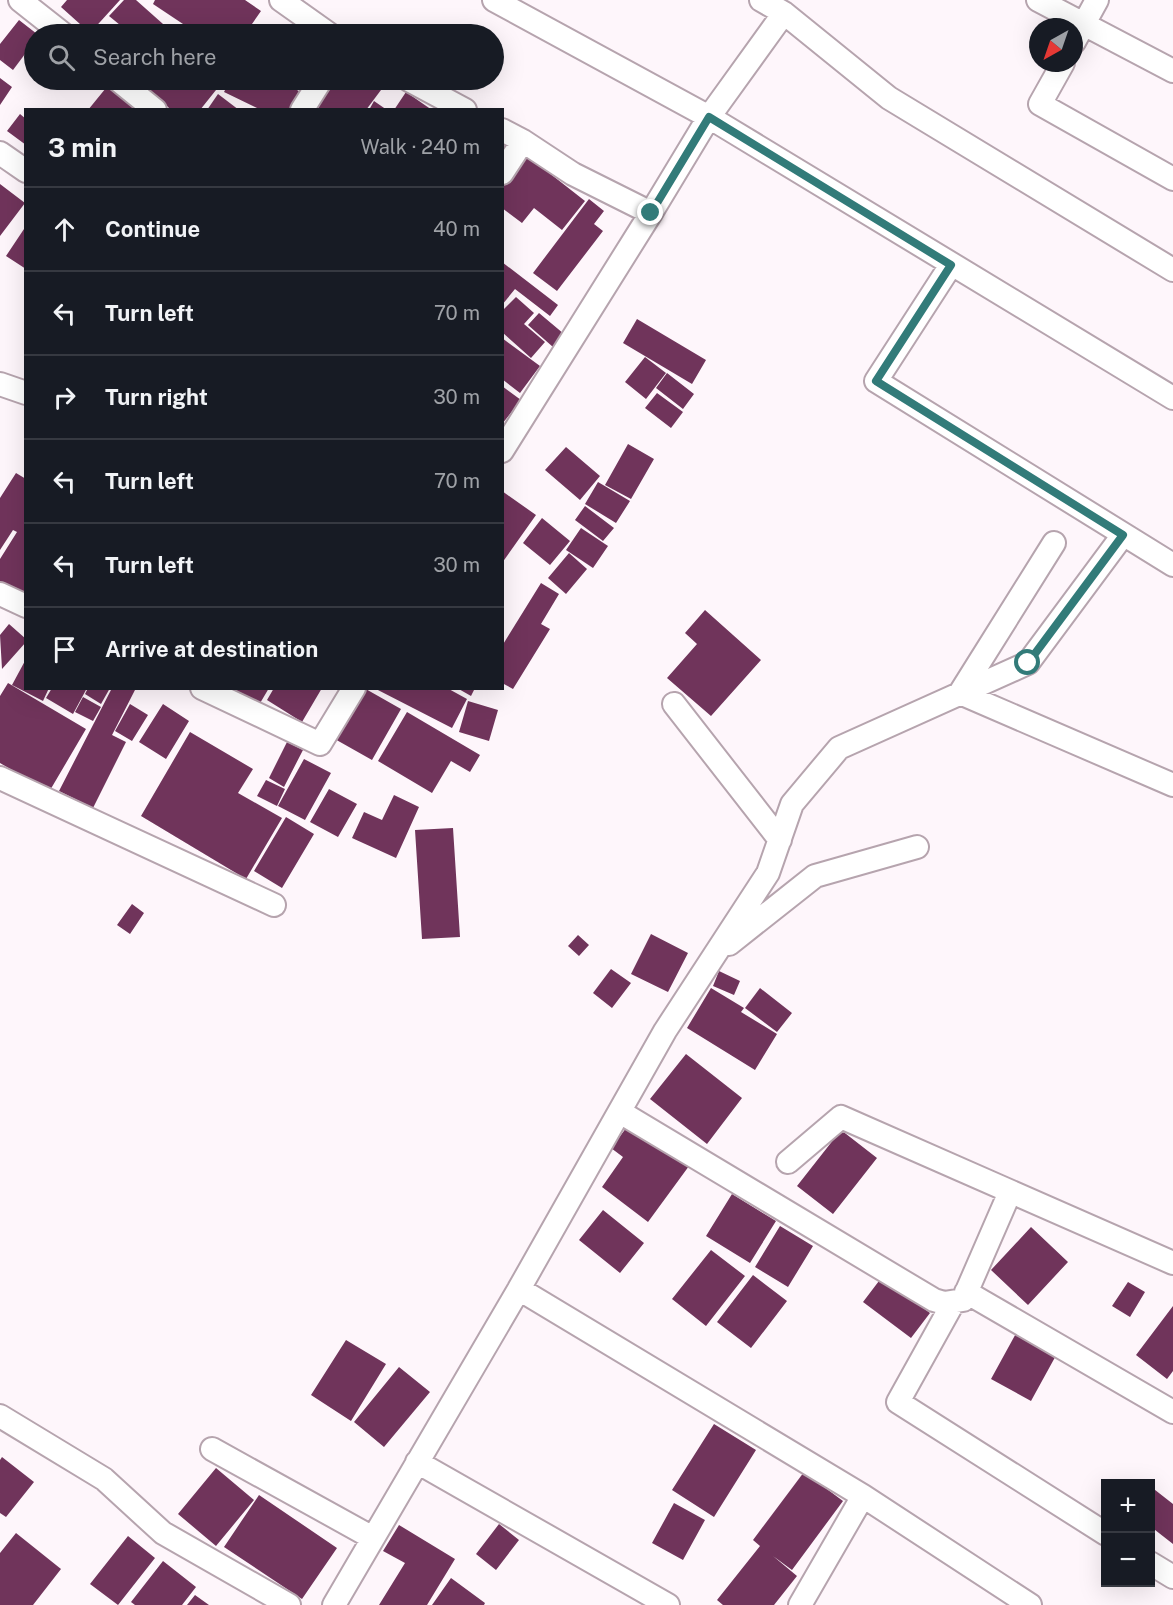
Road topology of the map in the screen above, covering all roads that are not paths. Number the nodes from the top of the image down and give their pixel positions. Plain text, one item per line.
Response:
1 (20, 0) edge
2 (281, 0) edge
3 (494, 0) edge
4 (761, 0) edge
5 (1038, 0) edge
6 (1097, 0) edge
7 (784, 13) junction
8 (1060, 18) edge
9 (50, 24) edge
10 (315, 24) edge
11 (1083, 26) edge
12 (1083, 35) edge
13 (1173, 71) edge
14 (1058, 72) edge
15 (130, 90) edge
16 (315, 90) edge
17 (428, 90) edge
18 (153, 108) edge
19 (303, 108) edge
20 (461, 108) edge
21 (709, 117) junction
22 (504, 131) edge
23 (523, 141) junction
24 (0, 153) edge
25 (24, 170) edge
26 (504, 170) edge
27 (1173, 179) edge
28 (651, 213) junction
29 (951, 265) junction
30 (1173, 270) edge
31 (0, 384) edge
32 (24, 392) edge
33 (1173, 398) edge
34 (504, 448) edge
35 (1123, 535) junction
36 (1054, 543) dead end
37 (1173, 565) edge
38 (0, 594) edge
39 (24, 605) edge
40 (206, 690) edge
41 (353, 690) edge
42 (960, 693) junction
43 (674, 704) dead end
44 (0, 778) edge
45 (1173, 785) edge
46 (780, 840) junction
47 (917, 847) dead end
48 (273, 905) dead end
49 (714, 956) junction
50 (620, 1112) junction
51 (788, 1162) dead end
52 (1010, 1192) junction
53 (1173, 1263) edge
54 (519, 1289) junction
55 (960, 1298) junction
56 (1173, 1412) edge
57 (0, 1416) edge
58 (212, 1449) dead end
59 (417, 1462) junction
60 (863, 1496) junction
61 (1104, 1533) edge
62 (373, 1538) junction
63 (1155, 1566) edge
64 (1173, 1577) edge
65 (289, 1605) edge
66 (334, 1605) edge
67 (668, 1605) edge
68 (800, 1605) edge
69 (1030, 1605) edge

1 - 9 street
2 - 10 street
3 - 21 street
4 - 7 street
5 - 8 street
6 - 11 street
7 - 21 street
7 - 30 street
12 - 13 street
14 - 27 street
15 - 18 street
16 - 19 street
17 - 20 street
21 - 28 street
21 - 29 street
22 - 23 street
23 - 26 street
23 - 28 street
24 - 25 street
28 - 34 street
29 - 33 street
29 - 35 street
31 - 32 street
35 - 37 street
35 - 42 street
36 - 42 street
38 - 39 street
40 - 41 street
42 - 45 street
42 - 46 street
43 - 46 street
44 - 48 street
46 - 49 street
47 - 49 street
49 - 50 street
50 - 54 street
50 - 55 street
51 - 52 street
52 - 53 street
52 - 55 street
54 - 59 street
54 - 60 street
55 - 56 street
55 - 61 street
57 - 65 street
58 - 62 street
59 - 62 street
59 - 67 street
60 - 68 street
60 - 69 street
62 - 66 street
63 - 64 street

